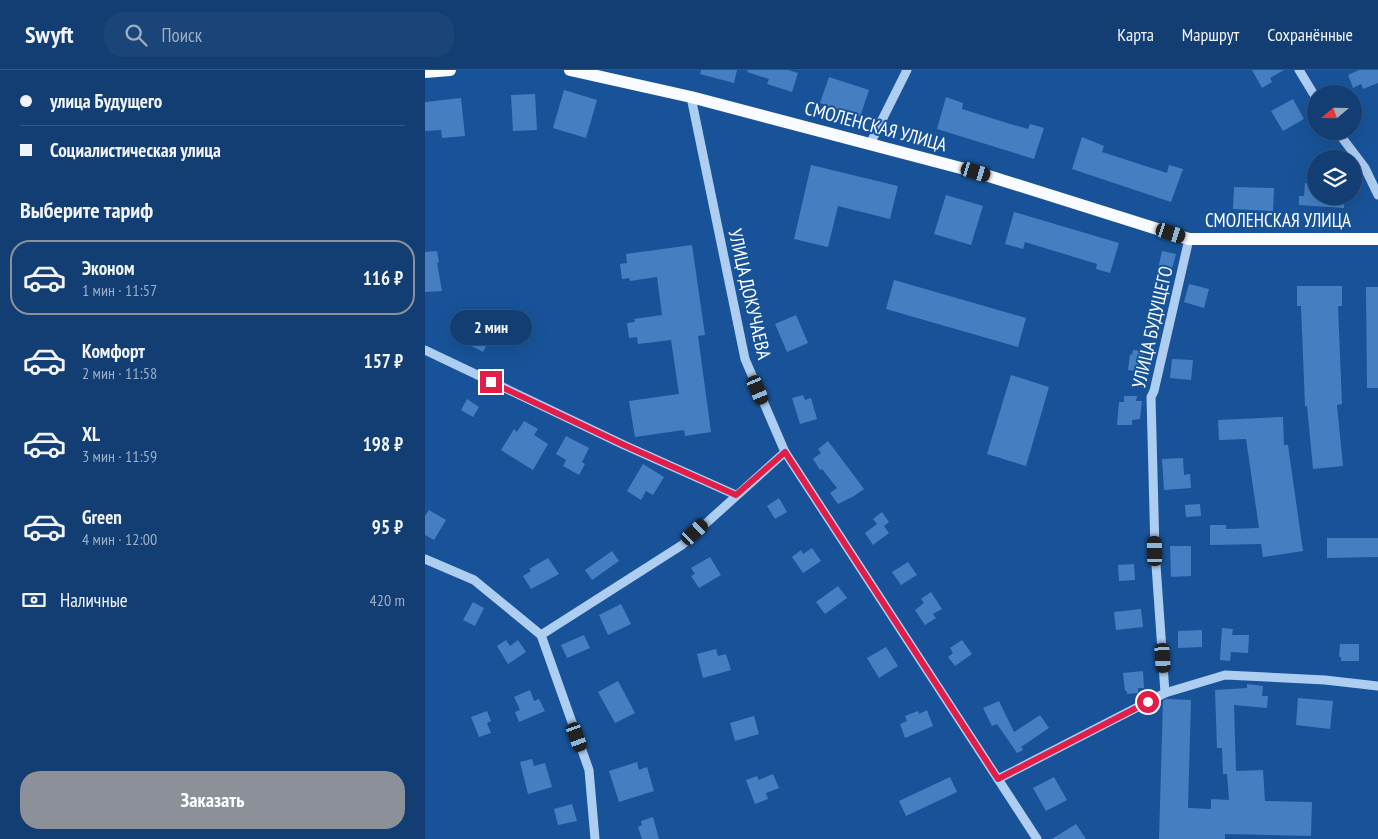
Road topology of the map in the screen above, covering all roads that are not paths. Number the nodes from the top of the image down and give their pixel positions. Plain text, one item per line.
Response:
1 (450, 70) edge
2 (570, 70) edge
3 (907, 70) edge
4 (1299, 70) edge
5 (425, 72) edge
6 (1308, 85) edge
7 (691, 97) junction
8 (1344, 140) edge
9 (870, 144) junction
10 (1378, 195) edge
11 (1189, 239) junction
12 (1378, 239) edge
13 (425, 350) edge
14 (785, 452) junction
15 (736, 495) junction
16 (425, 559) edge
17 (541, 635) junction
18 (1378, 686) edge
19 (1165, 693) junction
20 (998, 779) junction
21 (595, 839) edge
22 (1037, 839) edge

1 - 5 main road
2 - 7 main road, СМОЛЕНСКАЯ УЛИЦА
3 - 9 street
4 - 6 street
7 - 9 main road, СМОЛЕНСКАЯ УЛИЦА
7 - 14 street, УЛИЦА ДОКУЧАЕВА
8 - 10 street
9 - 11 main road, СМОЛЕНСКАЯ УЛИЦА
11 - 12 main road, СМОЛЕНСКАЯ УЛИЦА
11 - 19 street, УЛИЦА БУДУЩЕГО
13 - 15 street
14 - 15 street
14 - 20 street, УЛИЦА ДОКУЧАЕВА
15 - 17 street
16 - 17 street
17 - 21 street
18 - 19 street
19 - 20 street
20 - 22 street, УЛИЦА ДОКУЧАЕВА

